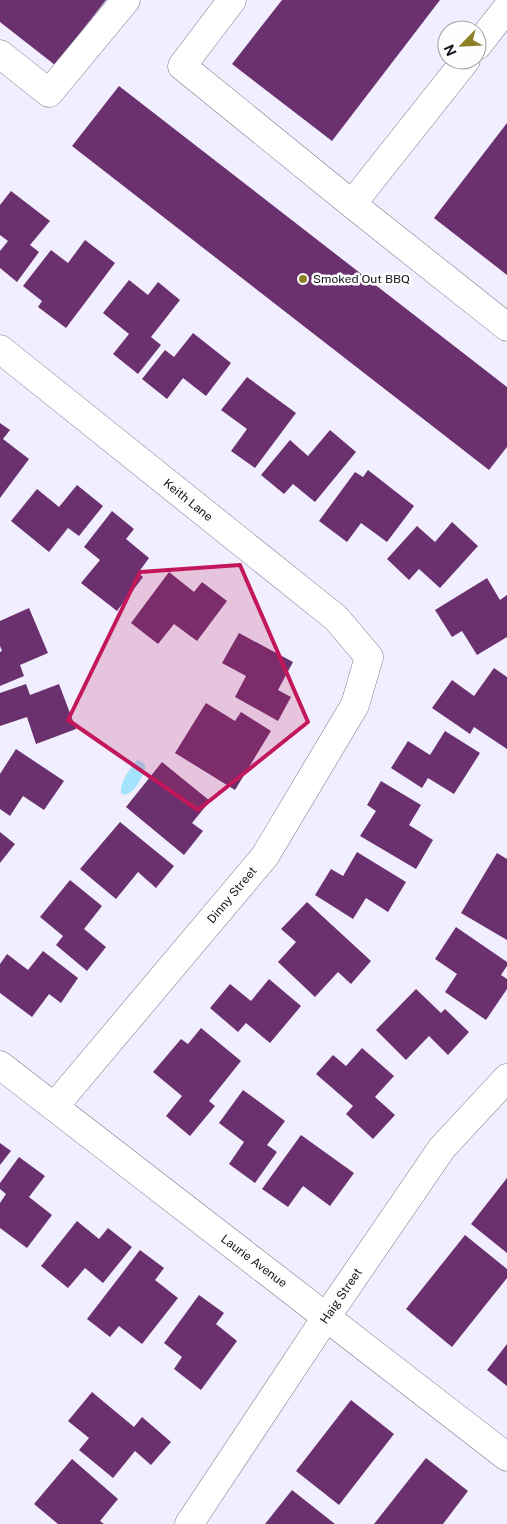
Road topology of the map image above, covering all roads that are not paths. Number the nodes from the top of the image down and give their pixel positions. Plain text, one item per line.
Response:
1 (126, 0) edge
2 (232, 0) edge
3 (507, 8) edge
4 (487, 33) edge
5 (0, 54) edge
6 (458, 70) edge
7 (352, 204) junction
8 (507, 327) edge
9 (0, 350) edge
10 (369, 657) joint
11 (0, 1066) edge
12 (507, 1078) edge
13 (54, 1107) junction
14 (327, 1316) junction
15 (507, 1457) edge
16 (189, 1524) edge

1 - 5 street
2 - 7 street
3 - 4 street
6 - 7 street
7 - 8 street
9 - 10 street, Keith Lane
10 - 13 street, Dinny Street
11 - 13 street, Laurie Avenue
12 - 14 street, Haig Street
13 - 14 street, Laurie Avenue
14 - 15 street, Laurie Avenue
14 - 16 street, Haig Street

